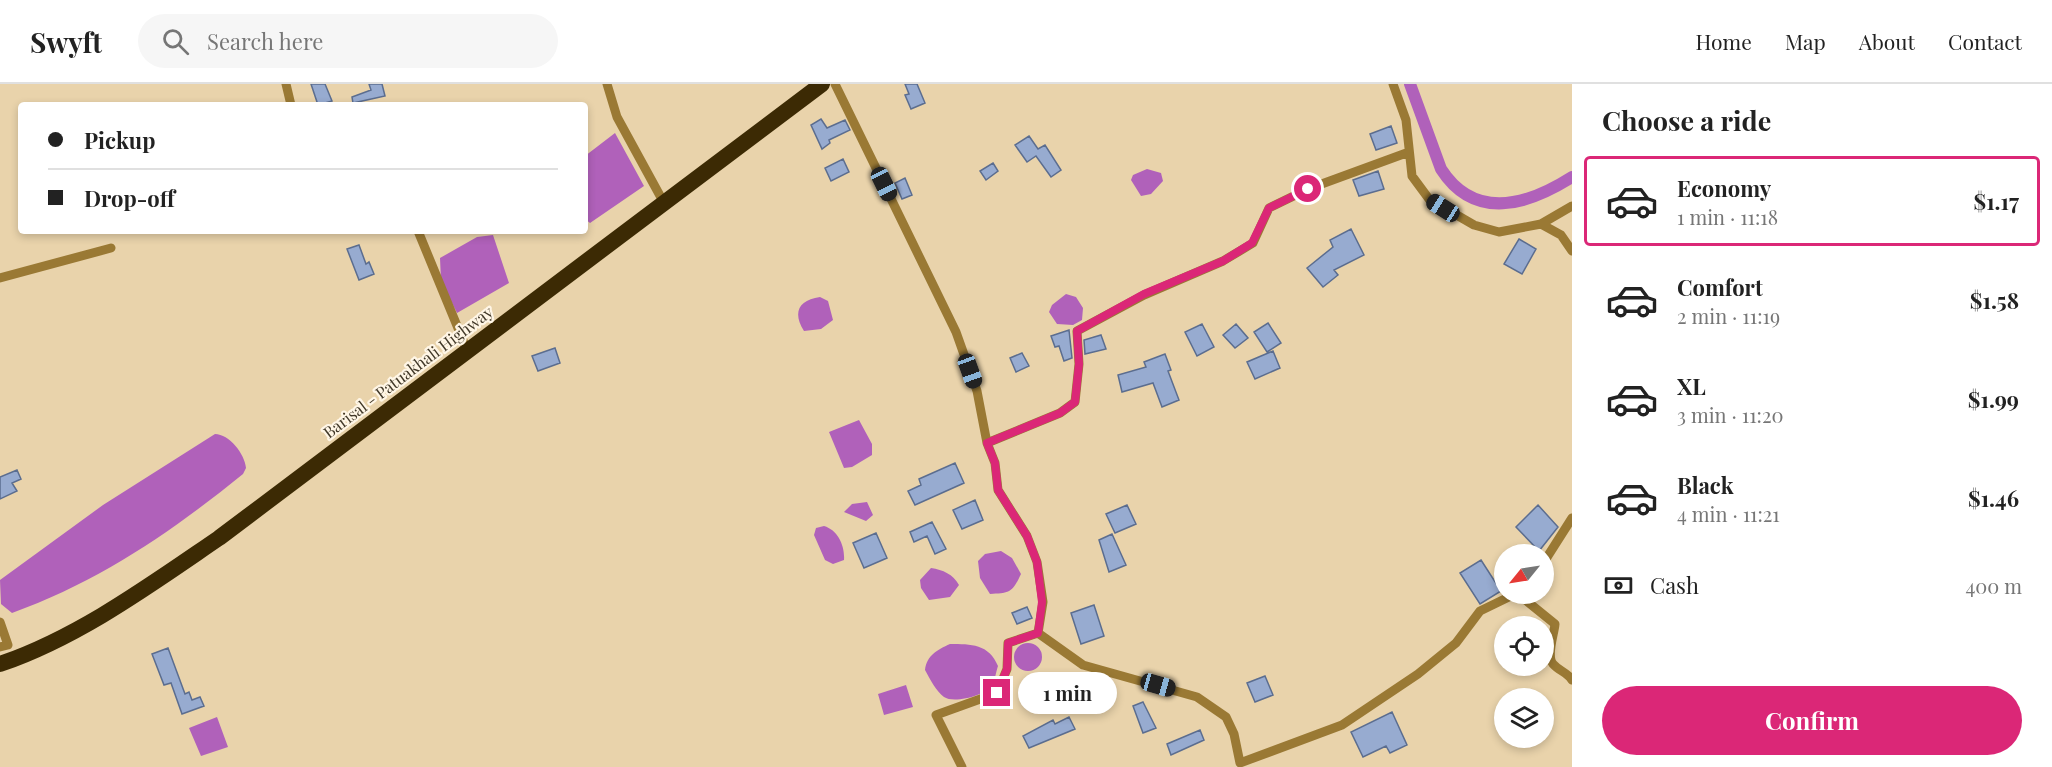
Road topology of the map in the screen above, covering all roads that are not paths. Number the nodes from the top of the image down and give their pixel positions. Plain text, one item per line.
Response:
1 (286, 84) edge
2 (607, 84) edge
3 (822, 84) edge
4 (835, 84) edge
5 (1393, 84) edge
6 (290, 102) edge
7 (1409, 152) junction
8 (664, 203) junction
9 (1572, 206) edge
10 (1541, 224) junction
11 (419, 234) edge
12 (111, 248) dead end
13 (1572, 251) edge
14 (0, 278) edge
15 (467, 350) junction
16 (987, 443) junction
17 (1572, 518) edge
18 (1554, 546) edge
19 (1495, 604) edge
20 (1530, 604) edge
21 (0, 622) edge
22 (1038, 633) junction
23 (0, 647) edge
24 (0, 664) edge
25 (1572, 680) edge
26 (962, 767) edge

1 - 6 street
2 - 8 street
3 - 8 highway, Barisal - Patuakhali Highway
4 - 16 street
5 - 7 street
7 - 10 street
7 - 16 street
8 - 15 highway, Barisal - Patuakhali Highway
9 - 10 street
10 - 13 street
11 - 15 street
12 - 14 street
15 - 24 highway, Barisal - Patuakhali Highway
16 - 22 street
17 - 18 street
19 - 22 street
20 - 25 street
21 - 23 street
22 - 26 street

